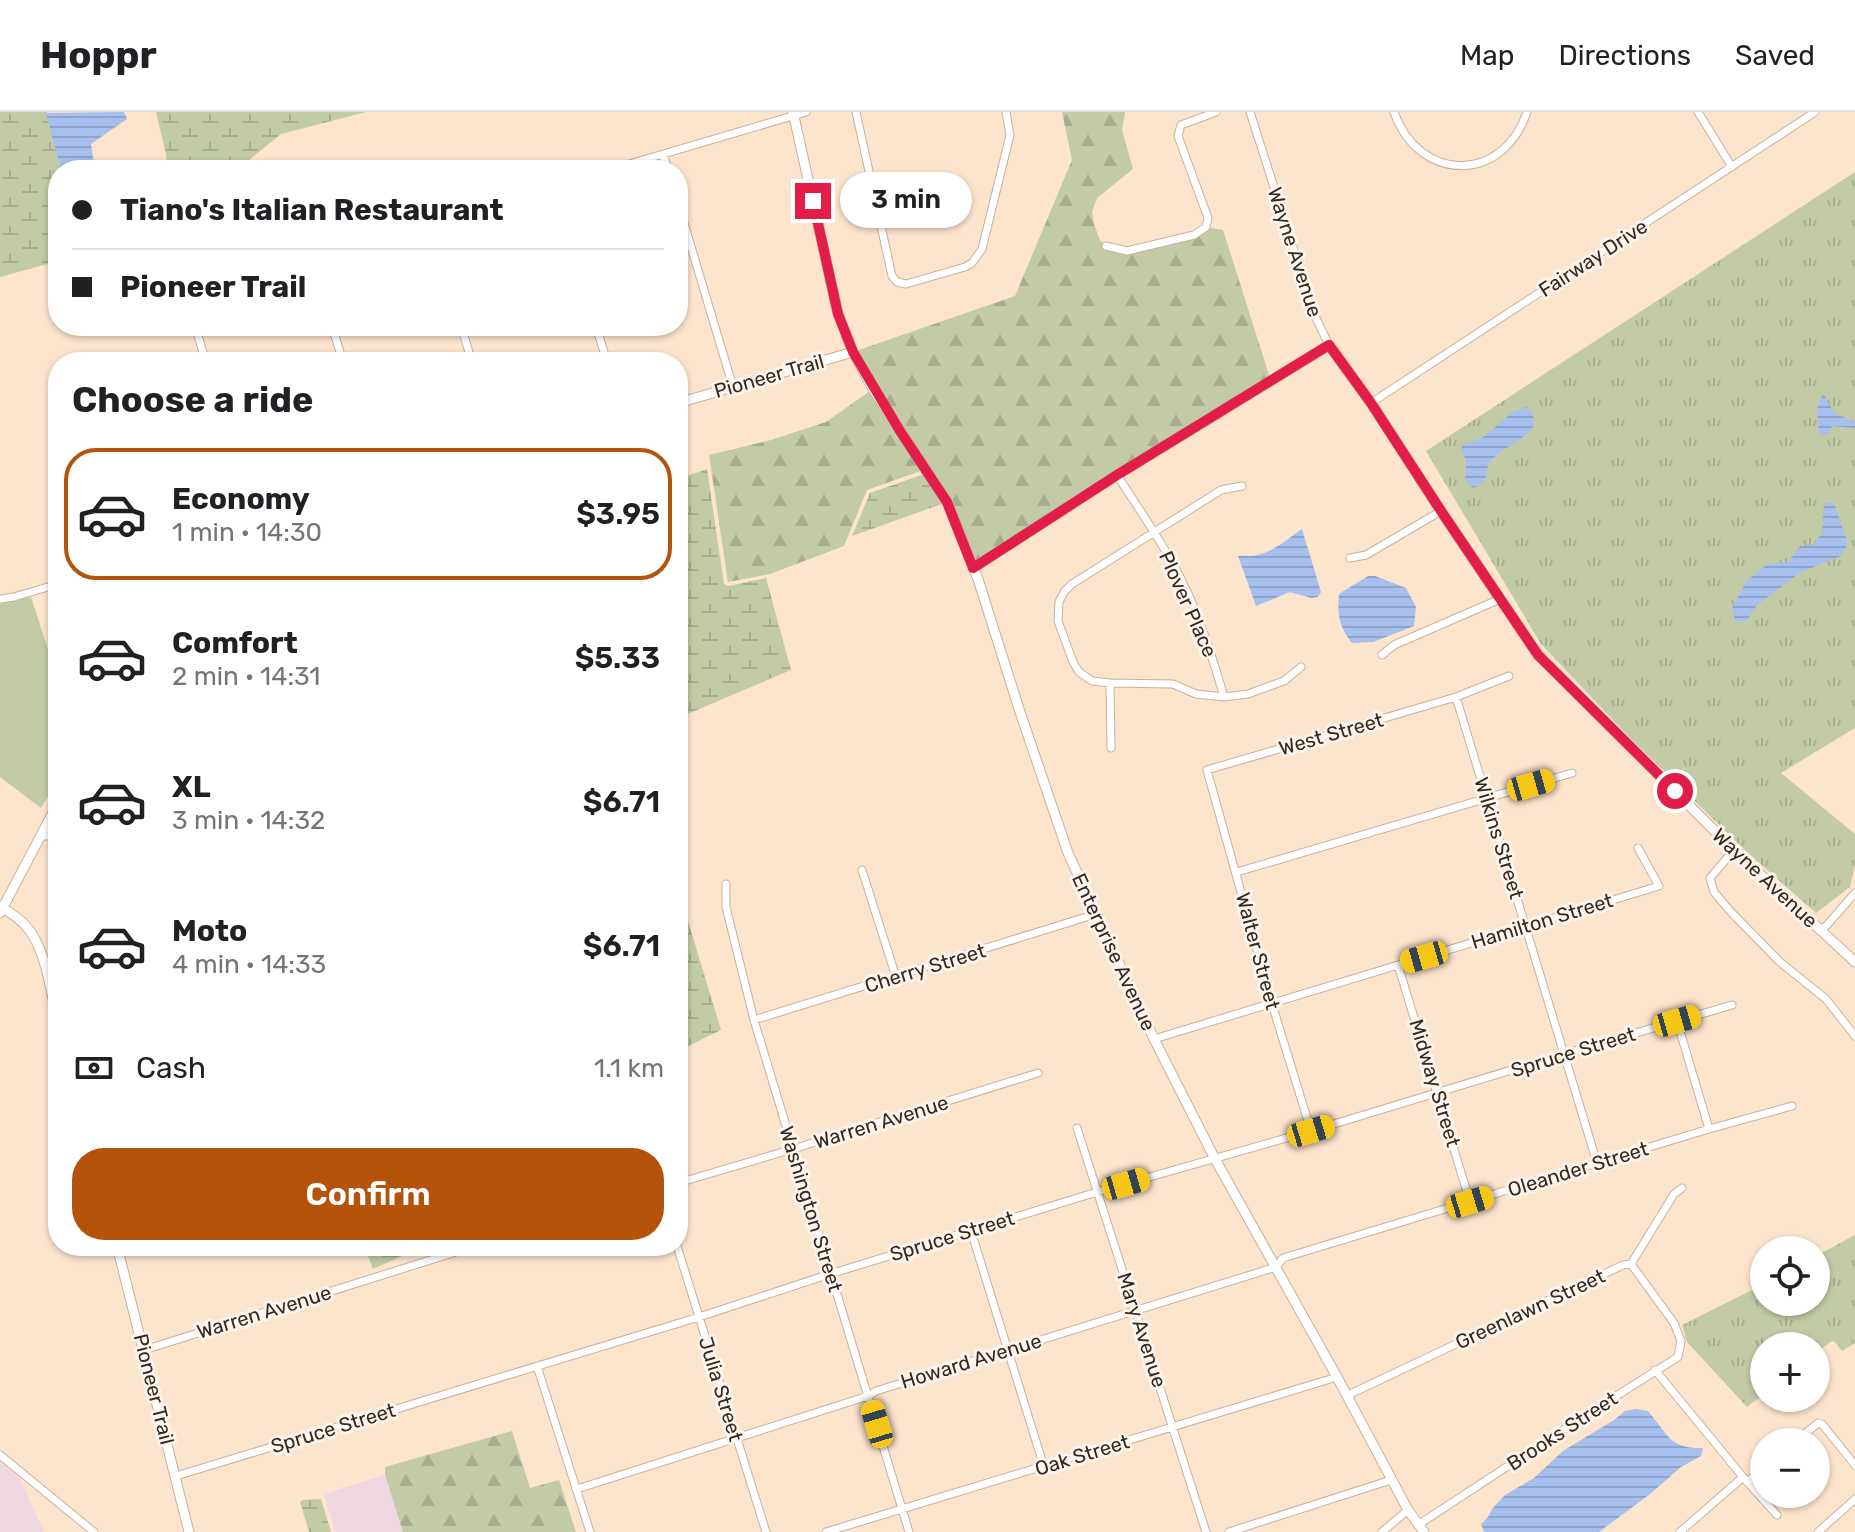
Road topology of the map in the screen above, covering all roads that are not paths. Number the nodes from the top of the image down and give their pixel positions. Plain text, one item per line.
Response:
1 (806, 112) edge
2 (856, 112) edge
3 (1006, 112) edge
4 (1216, 112) edge
5 (1250, 112) edge
6 (1394, 112) edge
7 (1527, 112) edge
8 (1698, 112) edge
9 (1815, 112) edge
10 (793, 114) edge
11 (663, 154) junction
12 (643, 160) edge
13 (665, 160) edge
14 (1732, 167) junction
15 (688, 236) edge
16 (1106, 246) dead end
17 (1329, 345) junction
18 (853, 352) junction
19 (733, 387) junction
20 (688, 400) edge
21 (1371, 403) junction
22 (1117, 475) junction
23 (1242, 486) dead end
24 (1441, 511) junction
25 (1154, 531) junction
26 (1350, 558) dead end
27 (973, 568) junction
28 (48, 587) edge
29 (0, 599) edge
30 (1500, 599) junction
31 (1382, 655) dead end
32 (1301, 667) dead end
33 (1509, 676) dead end
34 (1110, 683) junction
35 (1224, 697) junction
36 (1456, 697) junction
37 (1111, 748) dead end
38 (1207, 770) joint
39 (1572, 773) dead end
40 (1487, 798) junction
41 (48, 822) edge
42 (41, 836) junction
43 (48, 836) edge
44 (1638, 848) dead end
45 (1734, 850) junction
46 (862, 870) dead end
47 (1237, 872) junction
48 (726, 884) dead end
49 (1855, 893) edge
50 (1, 909) edge
51 (1096, 914) junction
52 (1526, 927) junction
53 (1820, 930) junction
54 (1855, 962) edge
55 (1398, 965) junction
56 (48, 976) edge
57 (896, 977) junction
58 (1272, 1004) junction
59 (1732, 1005) dead end
60 (754, 1020) junction
61 (1677, 1021) junction
62 (1855, 1036) edge
63 (1154, 1039) junction
64 (1564, 1054) junction
65 (1038, 1073) dead end
66 (1438, 1092) junction
67 (1792, 1106) dead end
68 (1077, 1128) dead end
69 (1709, 1129) junction
70 (1311, 1131) junction
71 (793, 1149) junction
72 (1215, 1159) junction
73 (1597, 1163) junction
74 (688, 1180) edge
75 (1682, 1188) dead end
76 (1097, 1192) junction
77 (1470, 1202) junction
78 (971, 1231) junction
79 (120, 1256) edge
80 (443, 1256) edge
81 (680, 1256) edge
82 (1631, 1264) junction
83 (1276, 1267) junction
84 (830, 1274) junction
85 (1136, 1310) junction
86 (699, 1317) junction
87 (144, 1350) junction
88 (1008, 1350) junction
89 (537, 1366) junction
90 (1655, 1370) junction
91 (1337, 1377) junction
92 (868, 1396) junction
93 (1346, 1396) junction
94 (1173, 1427) junction
95 (1830, 1434) edge
96 (737, 1439) junction
97 (0, 1455) edge
98 (1855, 1465) edge
99 (1044, 1467) junction
100 (176, 1476) junction
101 (1750, 1477) edge
102 (1391, 1480) junction
103 (1745, 1480) junction
104 (577, 1489) junction
105 (1855, 1499) edge
106 (903, 1509) junction
107 (1408, 1510) junction
108 (1777, 1515) dead end
109 (1421, 1529) edge
110 (94, 1532) edge
111 (189, 1532) edge
112 (590, 1532) edge
113 (766, 1532) edge
114 (826, 1532) edge
115 (909, 1532) edge
116 (1206, 1532) edge
117 (1229, 1532) edge
118 (1382, 1532) edge
119 (1680, 1532) edge
120 (1818, 1532) edge

1 - 10 street
2 - 3 street
4 - 16 street
5 - 17 street, Wayne Avenue
6 - 7 street
8 - 14 street
9 - 14 street, Fairway Drive
10 - 11 street
10 - 18 street, Pioneer Trail
11 - 12 street
11 - 13 street
14 - 21 street, Fairway Drive
15 - 19 street
17 - 21 street, Wayne Avenue
17 - 22 street
18 - 19 street, Pioneer Trail
18 - 27 street, Enterprise Avenue
19 - 20 street, Pioneer Trail
21 - 24 street, Wayne Avenue
22 - 25 street, Plover Place
22 - 27 street
23 - 25 street
24 - 26 street
24 - 30 street, Wayne Avenue
25 - 34 street
25 - 35 street, Plover Place
27 - 51 street, Enterprise Avenue
28 - 29 street
30 - 31 street
30 - 45 street, Wayne Avenue
32 - 35 street
33 - 36 street, West Street
34 - 35 street
34 - 37 street
36 - 38 street, West Street
36 - 40 street, Wilkins Street
38 - 47 street, Walter Street
39 - 40 street
40 - 47 street
40 - 52 street, Wilkins Street
41 - 42 street
42 - 43 street
42 - 50 street
44 - 52 street, Hamilton Street
45 - 53 street, Wayne Avenue
45 - 62 street
46 - 57 street
47 - 58 street, Walter Street
48 - 60 street, Washington Street
49 - 53 street
50 - 56 street
51 - 57 street, Cherry Street
51 - 63 street, Enterprise Avenue
52 - 55 street, Hamilton Street
52 - 64 street, Wilkins Street
53 - 54 street, Wayne Avenue
55 - 58 street, Hamilton Street
55 - 66 street, Midway Street
57 - 60 street, Cherry Street
58 - 63 street, Hamilton Street
58 - 70 street, Walter Street
59 - 61 street, Spruce Street
60 - 71 street, Washington Street
61 - 64 street, Spruce Street
61 - 69 street
63 - 72 street, Enterprise Avenue
64 - 66 street, Spruce Street
64 - 73 street, Wilkins Street
65 - 71 street, Warren Avenue
66 - 70 street, Spruce Street
66 - 77 street, Midway Street
67 - 69 street, Oleander Street
68 - 76 street, Mary Avenue
69 - 73 street, Oleander Street
70 - 72 street, Spruce Street
71 - 74 street, Warren Avenue
71 - 84 street, Washington Street
72 - 76 street, Spruce Street
72 - 83 street, Enterprise Avenue
73 - 77 street, Oleander Street
75 - 82 street, Greenlawn Street
76 - 78 street, Spruce Street
76 - 85 street, Mary Avenue
77 - 83 street, Oleander Street
78 - 84 street, Spruce Street
78 - 88 street
79 - 87 street, Pioneer Trail
80 - 87 street, Warren Avenue
81 - 86 street, Julia Street
82 - 90 street, Brooks Street
82 - 93 street, Greenlawn Street
83 - 85 street, Howard Avenue
83 - 91 street, Enterprise Avenue
84 - 86 street, Spruce Street
84 - 92 street, Washington Street
85 - 88 street, Howard Avenue
85 - 94 street, Mary Avenue
86 - 89 street, Spruce Street
86 - 96 street, Julia Street
87 - 100 street, Pioneer Trail
88 - 92 street, Howard Avenue
88 - 99 street
89 - 100 street, Spruce Street
89 - 104 street
90 - 103 street
90 - 109 street, Brooks Street
91 - 93 street, Enterprise Avenue
91 - 94 street, Oak Street
92 - 96 street, Howard Avenue
92 - 106 street, Washington Street
93 - 102 street, Enterprise Avenue
94 - 99 street, Oak Street
94 - 116 street, Mary Avenue
95 - 98 street
96 - 104 street, Howard Avenue
96 - 113 street, Julia Street
97 - 110 street
99 - 106 street, Oak Street
100 - 111 street, Pioneer Trail
101 - 103 street
102 - 107 street, Enterprise Avenue
102 - 117 street
103 - 108 street
103 - 119 street
104 - 112 street
105 - 120 street
106 - 114 street, Oak Street
106 - 115 street, Washington Street
107 - 109 street, Enterprise Avenue
107 - 118 street

